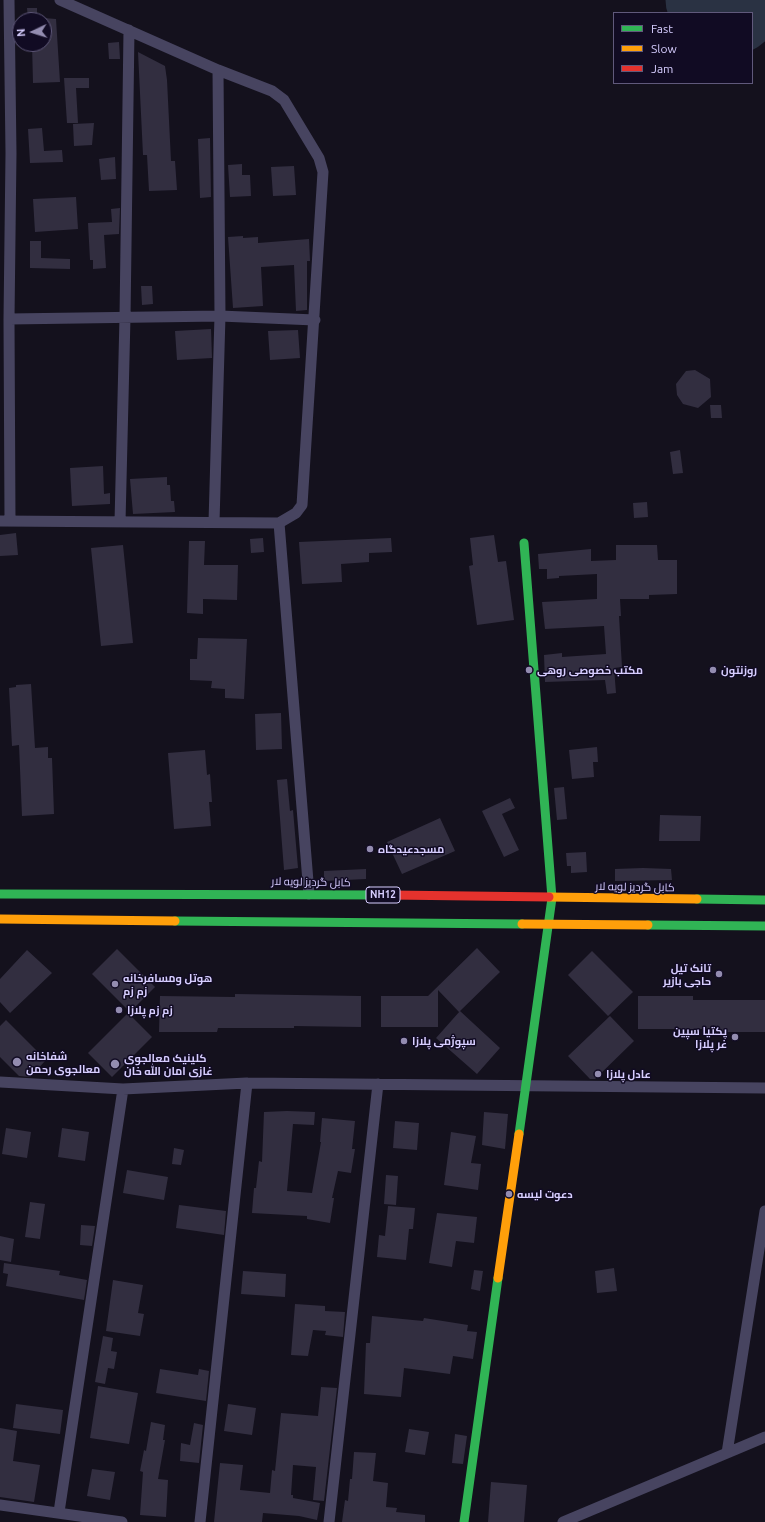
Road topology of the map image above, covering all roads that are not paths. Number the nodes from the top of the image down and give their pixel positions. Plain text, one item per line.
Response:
1 (9, 0) edge
2 (60, 0) edge
3 (129, 30) junction
4 (218, 70) junction
5 (6, 153) edge
6 (220, 316) junction
7 (125, 317) junction
8 (9, 319) junction
9 (315, 320) junction
10 (5, 521) edge
11 (120, 522) junction
12 (214, 522) junction
13 (279, 523) junction
14 (524, 543) dead end
15 (0, 894) edge
16 (309, 894) junction
17 (552, 898) junction
18 (765, 900) edge
19 (0, 919) edge
20 (548, 923) junction
21 (765, 926) edge
22 (0, 1082) edge
23 (247, 1083) junction
24 (378, 1084) junction
25 (525, 1086) junction
26 (765, 1088) edge
27 (123, 1090) junction
28 (765, 1211) edge
29 (765, 1437) edge
30 (727, 1453) junction
31 (0, 1505) edge
32 (59, 1512) junction
33 (122, 1522) edge
34 (200, 1522) edge
35 (329, 1522) edge
36 (464, 1522) edge
37 (563, 1522) edge

1 - 5 street
2 - 3 street
3 - 4 street
3 - 7 street
4 - 6 street
4 - 9 street
5 - 8 street
6 - 7 street
6 - 9 street
6 - 12 street
7 - 8 street
7 - 11 street
8 - 10 street
9 - 13 street
10 - 11 street
11 - 12 street
12 - 13 street
13 - 16 street
14 - 17 main road
15 - 16 main road, کابل گردیز لویه لار / NH12
16 - 17 main road, کابل گردیز لویه لار / NH12
17 - 18 main road, کابل گردیز لویه لار / NH12
17 - 20 main road
19 - 20 main road
20 - 21 main road
20 - 25 main road
22 - 27 street
23 - 24 street
23 - 27 street
23 - 34 street
24 - 25 street
24 - 35 street
25 - 26 street
25 - 36 main road
27 - 32 street
28 - 30 street
29 - 30 street
30 - 37 street
31 - 32 street
32 - 33 street

